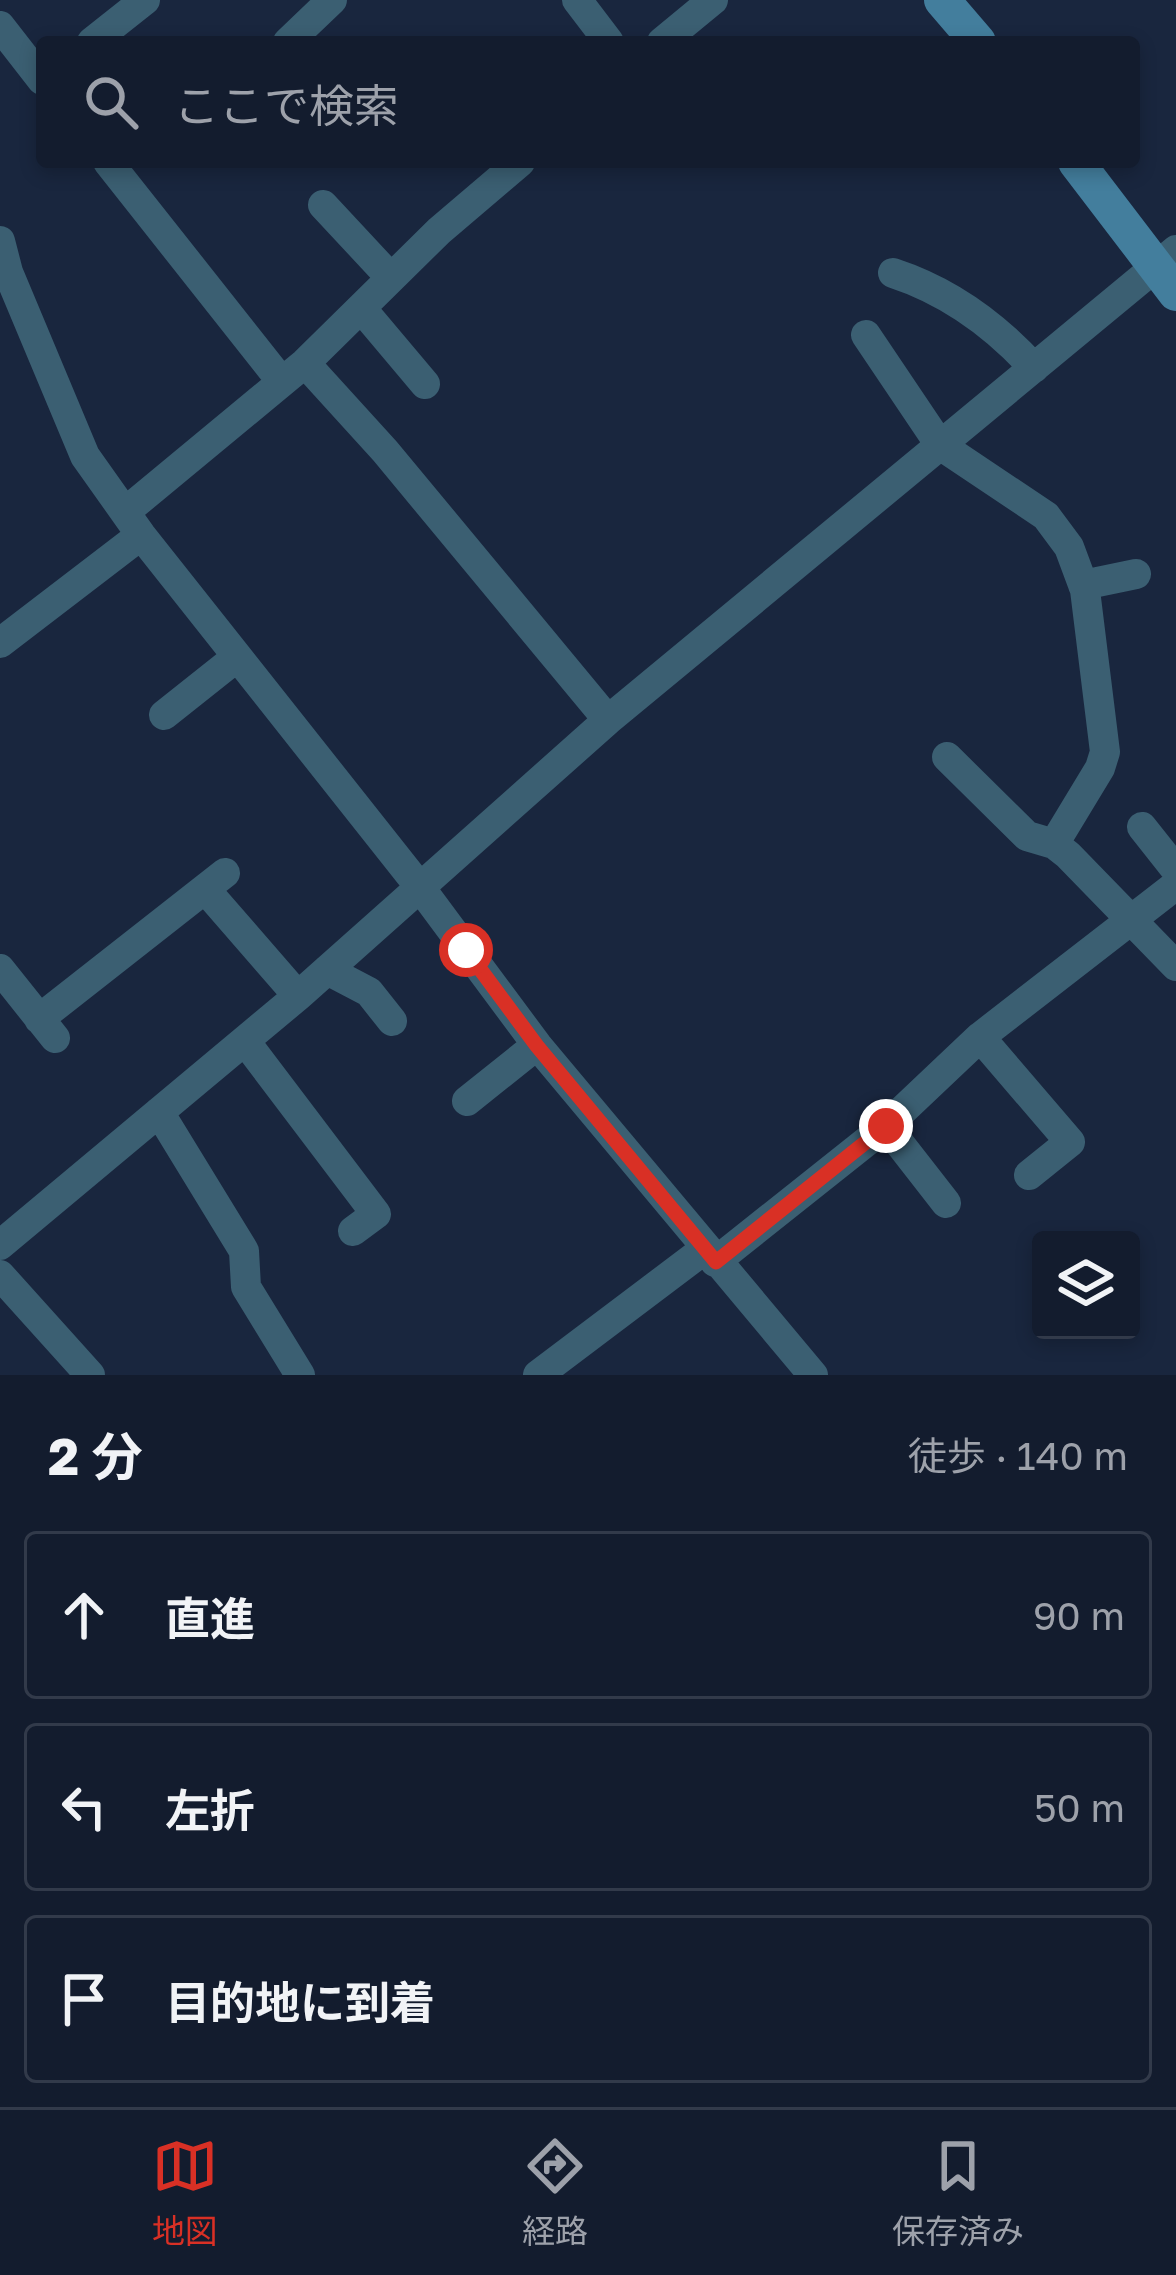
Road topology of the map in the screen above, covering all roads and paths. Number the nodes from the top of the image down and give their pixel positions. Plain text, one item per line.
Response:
1 (145, 0) edge
2 (332, 0) edge
3 (577, 0) edge
4 (713, 0) edge
5 (942, 0) edge
6 (0, 26) edge
7 (100, 36) edge
8 (294, 36) edge
9 (604, 36) edge
10 (669, 36) edge
11 (973, 36) edge
12 (36, 72) edge
13 (126, 168) edge
14 (513, 168) edge
15 (1081, 168) edge
16 (323, 205) dead end
17 (0, 241) edge
18 (1169, 270) edge
19 (893, 273) dead end
20 (391, 278) junction
21 (9, 304) edge
22 (361, 308) junction
23 (866, 335) dead end
24 (1034, 368) junction
25 (293, 372) junction
26 (424, 384) dead end
27 (940, 446) junction
28 (133, 524) junction
29 (1136, 574) dead end
30 (1084, 585) junction
31 (0, 643) edge
32 (237, 657) junction
33 (164, 715) dead end
34 (608, 719) junction
35 (947, 757) dead end
36 (1142, 827) dead end
37 (1054, 844) junction
38 (1176, 870) edge
39 (419, 886) junction
40 (1176, 886) edge
41 (1132, 920) junction
42 (7, 960) edge
43 (1176, 966) edge
44 (327, 970) junction
45 (298, 996) junction
46 (392, 1021) dead end
47 (980, 1037) junction
48 (245, 1041) junction
49 (537, 1046) junction
50 (467, 1101) dead end
51 (159, 1112) junction
52 (886, 1126) junction
53 (1029, 1175) dead end
54 (946, 1203) dead end
55 (353, 1231) dead end
56 (4, 1236) edge
57 (710, 1256) junction
58 (0, 1275) edge
59 (542, 1374) edge
60 (90, 1375) edge
61 (300, 1375) edge
62 (813, 1375) edge

1 - 7 street
2 - 8 street
3 - 9 street
4 - 10 street
5 - 11 main road
6 - 12 street
13 - 25 street
14 - 20 street
15 - 18 main road
16 - 20 street
17 - 21 street
18 - 24 street
19 - 24 street
20 - 22 street
21 - 28 street
22 - 25 street
22 - 26 street
23 - 27 street
24 - 27 street
25 - 28 street
25 - 34 street
27 - 30 street
27 - 34 street
28 - 31 street
28 - 32 street
29 - 30 street
30 - 37 street
32 - 33 street
32 - 39 street
34 - 39 street
35 - 37 street
36 - 38 street
37 - 41 street
39 - 44 street
39 - 49 street
40 - 41 street
41 - 43 street
41 - 47 street
42 - 45 street
44 - 45 street
44 - 46 street
45 - 48 street
47 - 52 street
47 - 53 street
48 - 51 street
48 - 55 street
49 - 50 street
49 - 57 street
51 - 56 street
51 - 61 street
52 - 54 street
52 - 57 street
57 - 59 street
57 - 62 street
58 - 60 street

